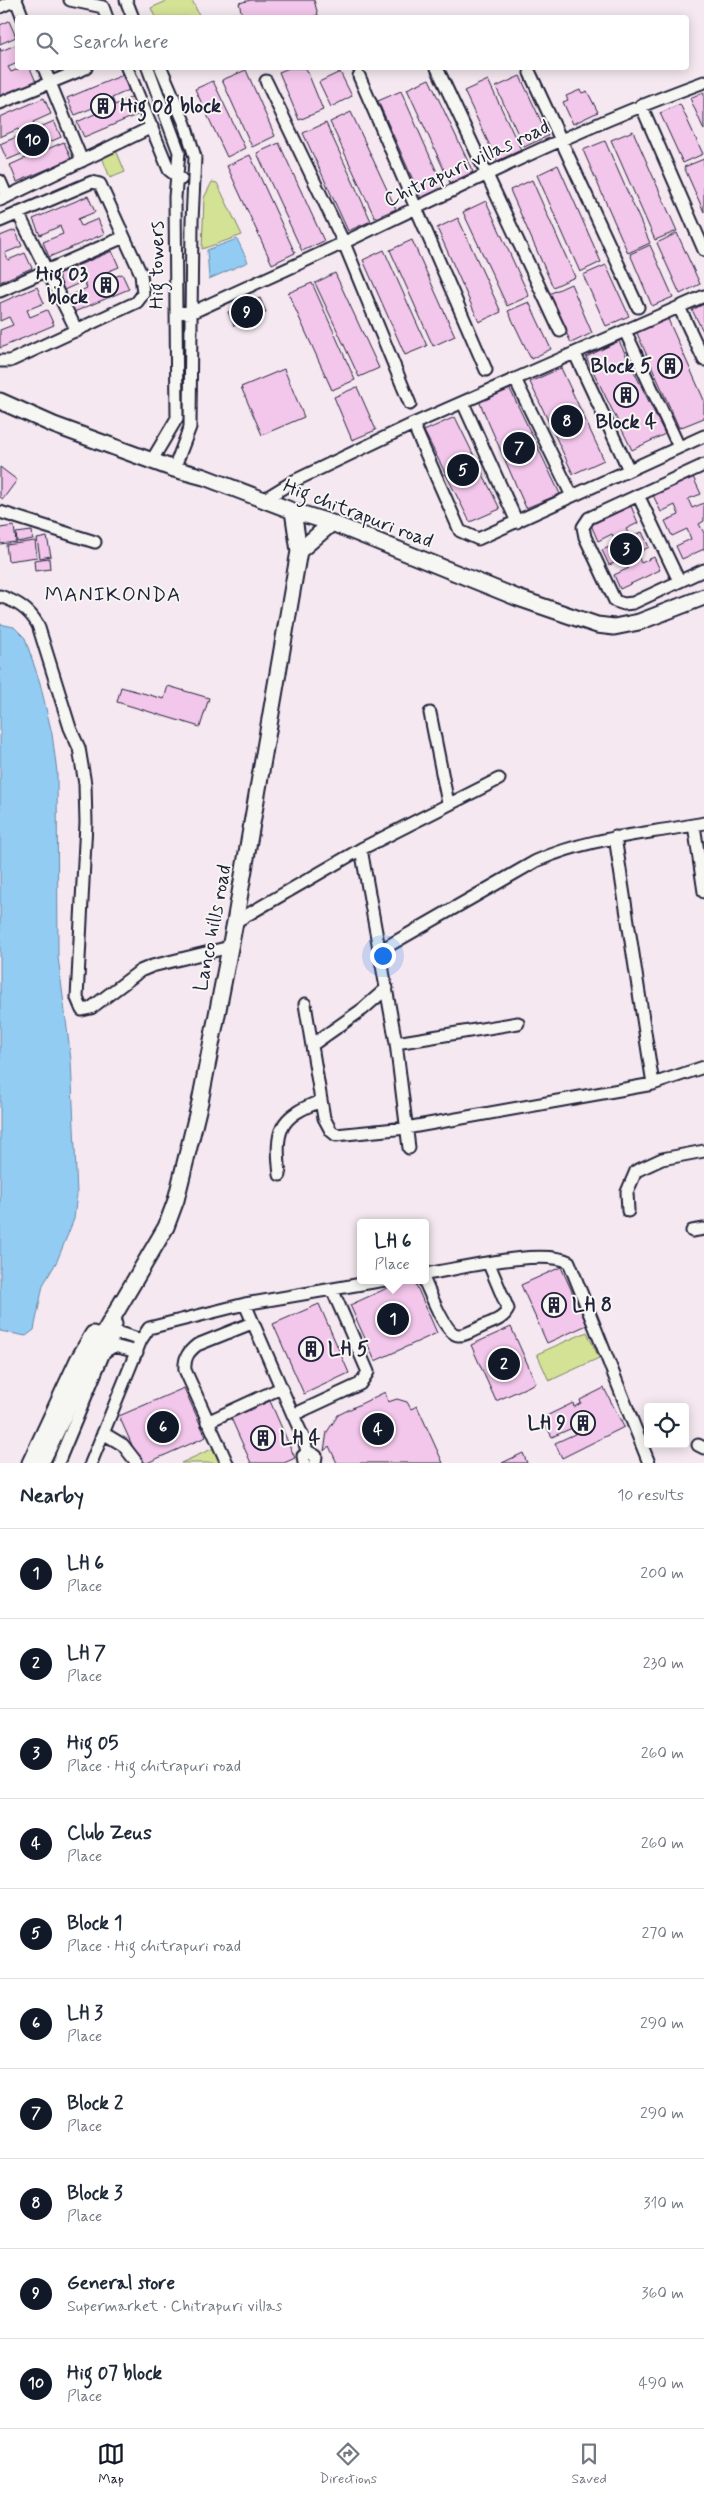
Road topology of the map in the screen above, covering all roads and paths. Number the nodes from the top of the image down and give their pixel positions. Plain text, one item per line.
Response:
1 (15, 0) edge
2 (70, 0) edge
3 (126, 0) edge
4 (0, 6) edge
5 (22, 15) edge
6 (106, 15) edge
7 (132, 15) edge
8 (45, 70) edge
9 (81, 70) edge
10 (129, 70) edge
11 (149, 70) edge
12 (162, 70) edge
13 (438, 70) edge
14 (530, 73) dead end
15 (359, 76) dead end
16 (266, 81) dead end
17 (50, 82) junction
18 (704, 82) edge
19 (0, 104) edge
20 (641, 105) junction
21 (152, 127) junction
22 (562, 140) junction
23 (82, 161) junction
24 (488, 173) junction
25 (177, 175) junction
26 (0, 182) edge
27 (192, 191) junction
28 (3, 198) edge
29 (416, 208) junction
30 (18, 214) junction
31 (0, 221) edge
32 (124, 237) junction
33 (344, 243) junction
34 (704, 250) edge
35 (47, 271) junction
36 (0, 291) edge
37 (704, 296) edge
38 (638, 307) dead end
39 (679, 307) junction
40 (176, 312) junction
41 (191, 313) junction
42 (77, 331) junction
43 (560, 331) dead end
44 (625, 331) junction
45 (574, 354) junction
46 (704, 360) edge
47 (0, 361) edge
48 (486, 370) dead end
49 (515, 379) junction
50 (0, 401) edge
51 (410, 404) dead end
52 (463, 404) junction
53 (413, 424) junction
54 (704, 436) edge
55 (679, 447) junction
56 (152, 460) junction
57 (703, 467) edge
58 (174, 469) junction
59 (629, 470) junction
60 (638, 495) junction
61 (572, 496) junction
62 (263, 500) junction
63 (293, 511) junction
64 (0, 512) edge
65 (517, 522) junction
66 (332, 523) junction
67 (95, 542) dead end
68 (299, 551) junction
69 (704, 570) edge
70 (679, 581) junction
71 (0, 596) edge
72 (704, 597) edge
73 (430, 714) dead end
74 (498, 779) dead end
75 (448, 803) junction
76 (699, 824) edge
77 (615, 837) junction
78 (361, 849) junction
79 (704, 892) edge
80 (235, 922) junction
81 (230, 946) junction
82 (381, 950) junction
83 (387, 988) junction
84 (305, 1004) dead end
85 (518, 1023) dead end
86 (396, 1043) junction
87 (312, 1045) junction
88 (704, 1067) edge
89 (653, 1084) junction
90 (321, 1101) junction
91 (406, 1128) junction
92 (409, 1148) dead end
93 (704, 1151) edge
94 (280, 1175) dead end
95 (628, 1211) dead end
96 (489, 1264) junction
97 (429, 1274) edge
98 (361, 1284) edge
99 (426, 1284) edge
100 (332, 1289) junction
101 (245, 1304) junction
102 (117, 1320) dead end
103 (252, 1323) junction
104 (110, 1339) junction
105 (141, 1340) junction
106 (104, 1352) junction
107 (137, 1352) junction
108 (281, 1388) junction
109 (293, 1416) junction
110 (208, 1422) junction
111 (103, 1433) junction
112 (57, 1434) junction
113 (305, 1458) edge
114 (30, 1463) edge
115 (41, 1463) edge
116 (58, 1463) edge
117 (91, 1463) edge
118 (137, 1463) edge
119 (227, 1463) edge
120 (315, 1463) edge
121 (649, 1463) edge

1 - 4 street
1 - 5 street
2 - 6 street
3 - 7 street
8 - 17 street
9 - 17 street
10 - 21 street
11 - 25 street, Hig towers
12 - 27 street
13 - 24 street
14 - 22 street
15 - 29 street
16 - 33 street
17 - 19 street
17 - 23 street
18 - 20 street, Chitrapuri villas road
20 - 22 street, Chitrapuri villas road
20 - 34 street
21 - 23 street
21 - 25 street
22 - 24 street, Chitrapuri villas road
22 - 38 street
23 - 28 street
24 - 29 street, Chitrapuri villas road
24 - 43 street
25 - 27 street
25 - 40 street, Hig towers
26 - 28 street
27 - 41 street
29 - 33 street, Chitrapuri villas road
29 - 48 street
30 - 31 street
30 - 32 street
30 - 35 street
32 - 35 street
32 - 42 street
33 - 41 street, Chitrapuri villas road
33 - 51 street
35 - 36 street
35 - 42 street
37 - 39 street
39 - 44 street
39 - 46 street
40 - 41 street
40 - 56 street, Hig towers
41 - 58 street
42 - 47 street
44 - 45 street
44 - 55 street
45 - 49 street
45 - 59 street
49 - 52 street
49 - 61 street
50 - 56 street, Hig chitrapuri road
52 - 53 street
52 - 65 street
53 - 62 street
53 - 65 street
54 - 55 street
55 - 59 street
56 - 58 street, Hig chitrapuri road
57 - 60 street
58 - 62 street, Hig chitrapuri road
59 - 61 street
60 - 70 street
60 - 70 street
61 - 65 street
62 - 63 street, Hig chitrapuri road
63 - 66 street, Hig chitrapuri road
63 - 68 street, Lanco hills road
64 - 67 street
66 - 68 street
66 - 72 street, Hig chitrapuri road
68 - 80 street, Lanco hills road
69 - 70 street
71 - 81 street
73 - 75 street
74 - 75 street
75 - 78 street
76 - 77 street
76 - 79 street
77 - 82 street
77 - 89 street
78 - 80 street
78 - 82 street
80 - 81 street, Lanco hills road
81 - 112 street, Lanco hills road
82 - 83 street
83 - 86 street
83 - 87 street
84 - 87 street
85 - 86 street
86 - 91 street
87 - 90 street
88 - 89 street
89 - 91 street
90 - 91 street
90 - 94 street
91 - 92 street
93 - 95 street
96 - 97 street
96 - 99 street
96 - 121 street
98 - 100 street
100 - 101 street
100 - 109 street
101 - 103 street
101 - 105 street
102 - 104 street
103 - 108 street
103 - 110 street
104 - 105 street
104 - 106 street
105 - 107 street
106 - 107 street
106 - 112 street
107 - 111 street
108 - 109 street
108 - 110 street
109 - 113 street
110 - 119 street
111 - 117 street
111 - 118 street
112 - 114 street
112 - 115 street
112 - 116 street
113 - 120 street

